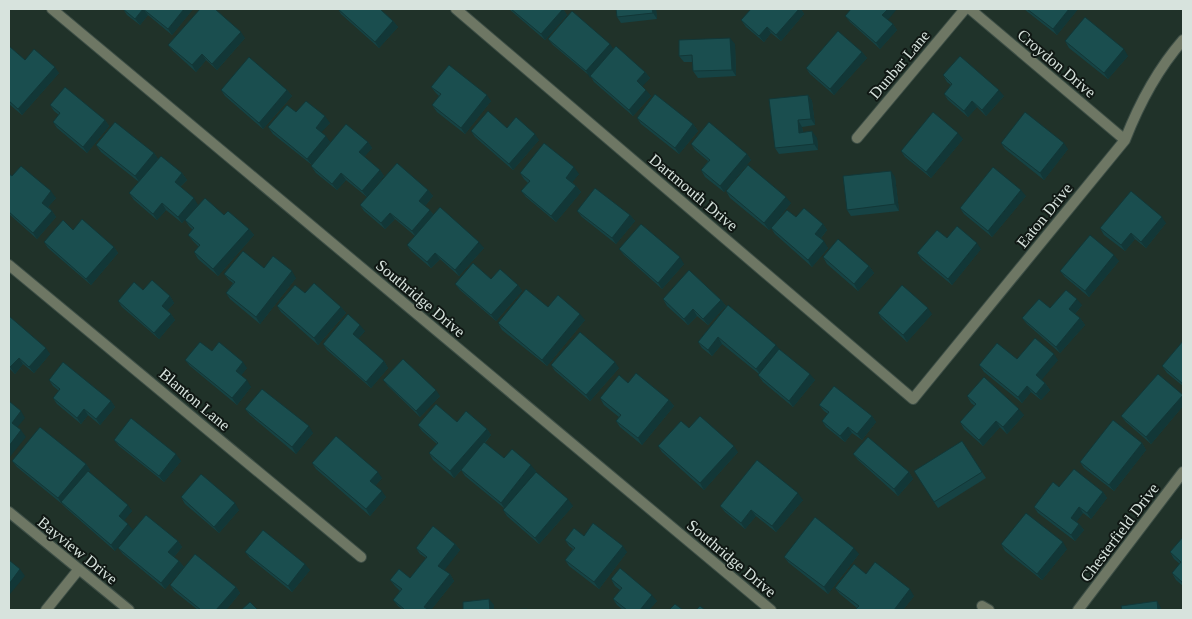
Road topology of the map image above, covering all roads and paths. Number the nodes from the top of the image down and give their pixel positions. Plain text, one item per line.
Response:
1 (52, 9) edge
2 (456, 9) edge
3 (965, 9) edge
4 (970, 9) edge
5 (1183, 40) edge
6 (857, 138) dead end
7 (1125, 140) junction
8 (9, 265) edge
9 (912, 399) joint
10 (1182, 475) edge
11 (9, 512) edge
12 (361, 557) dead end
13 (79, 569) junction
14 (46, 610) edge
15 (129, 610) edge
16 (771, 610) edge
17 (1078, 610) edge

1 - 16 street, Southridge Drive
2 - 9 street, Dartmouth Drive
3 - 6 street, Dunbar Lane
4 - 7 street, Croydon Drive
5 - 7 street, Eaton Drive
7 - 9 street, Eaton Drive
8 - 12 street, Blanton Lane
10 - 17 street, Chesterfield Drive
11 - 13 street, Bayview Drive
13 - 14 street
13 - 15 street, Bayview Drive

